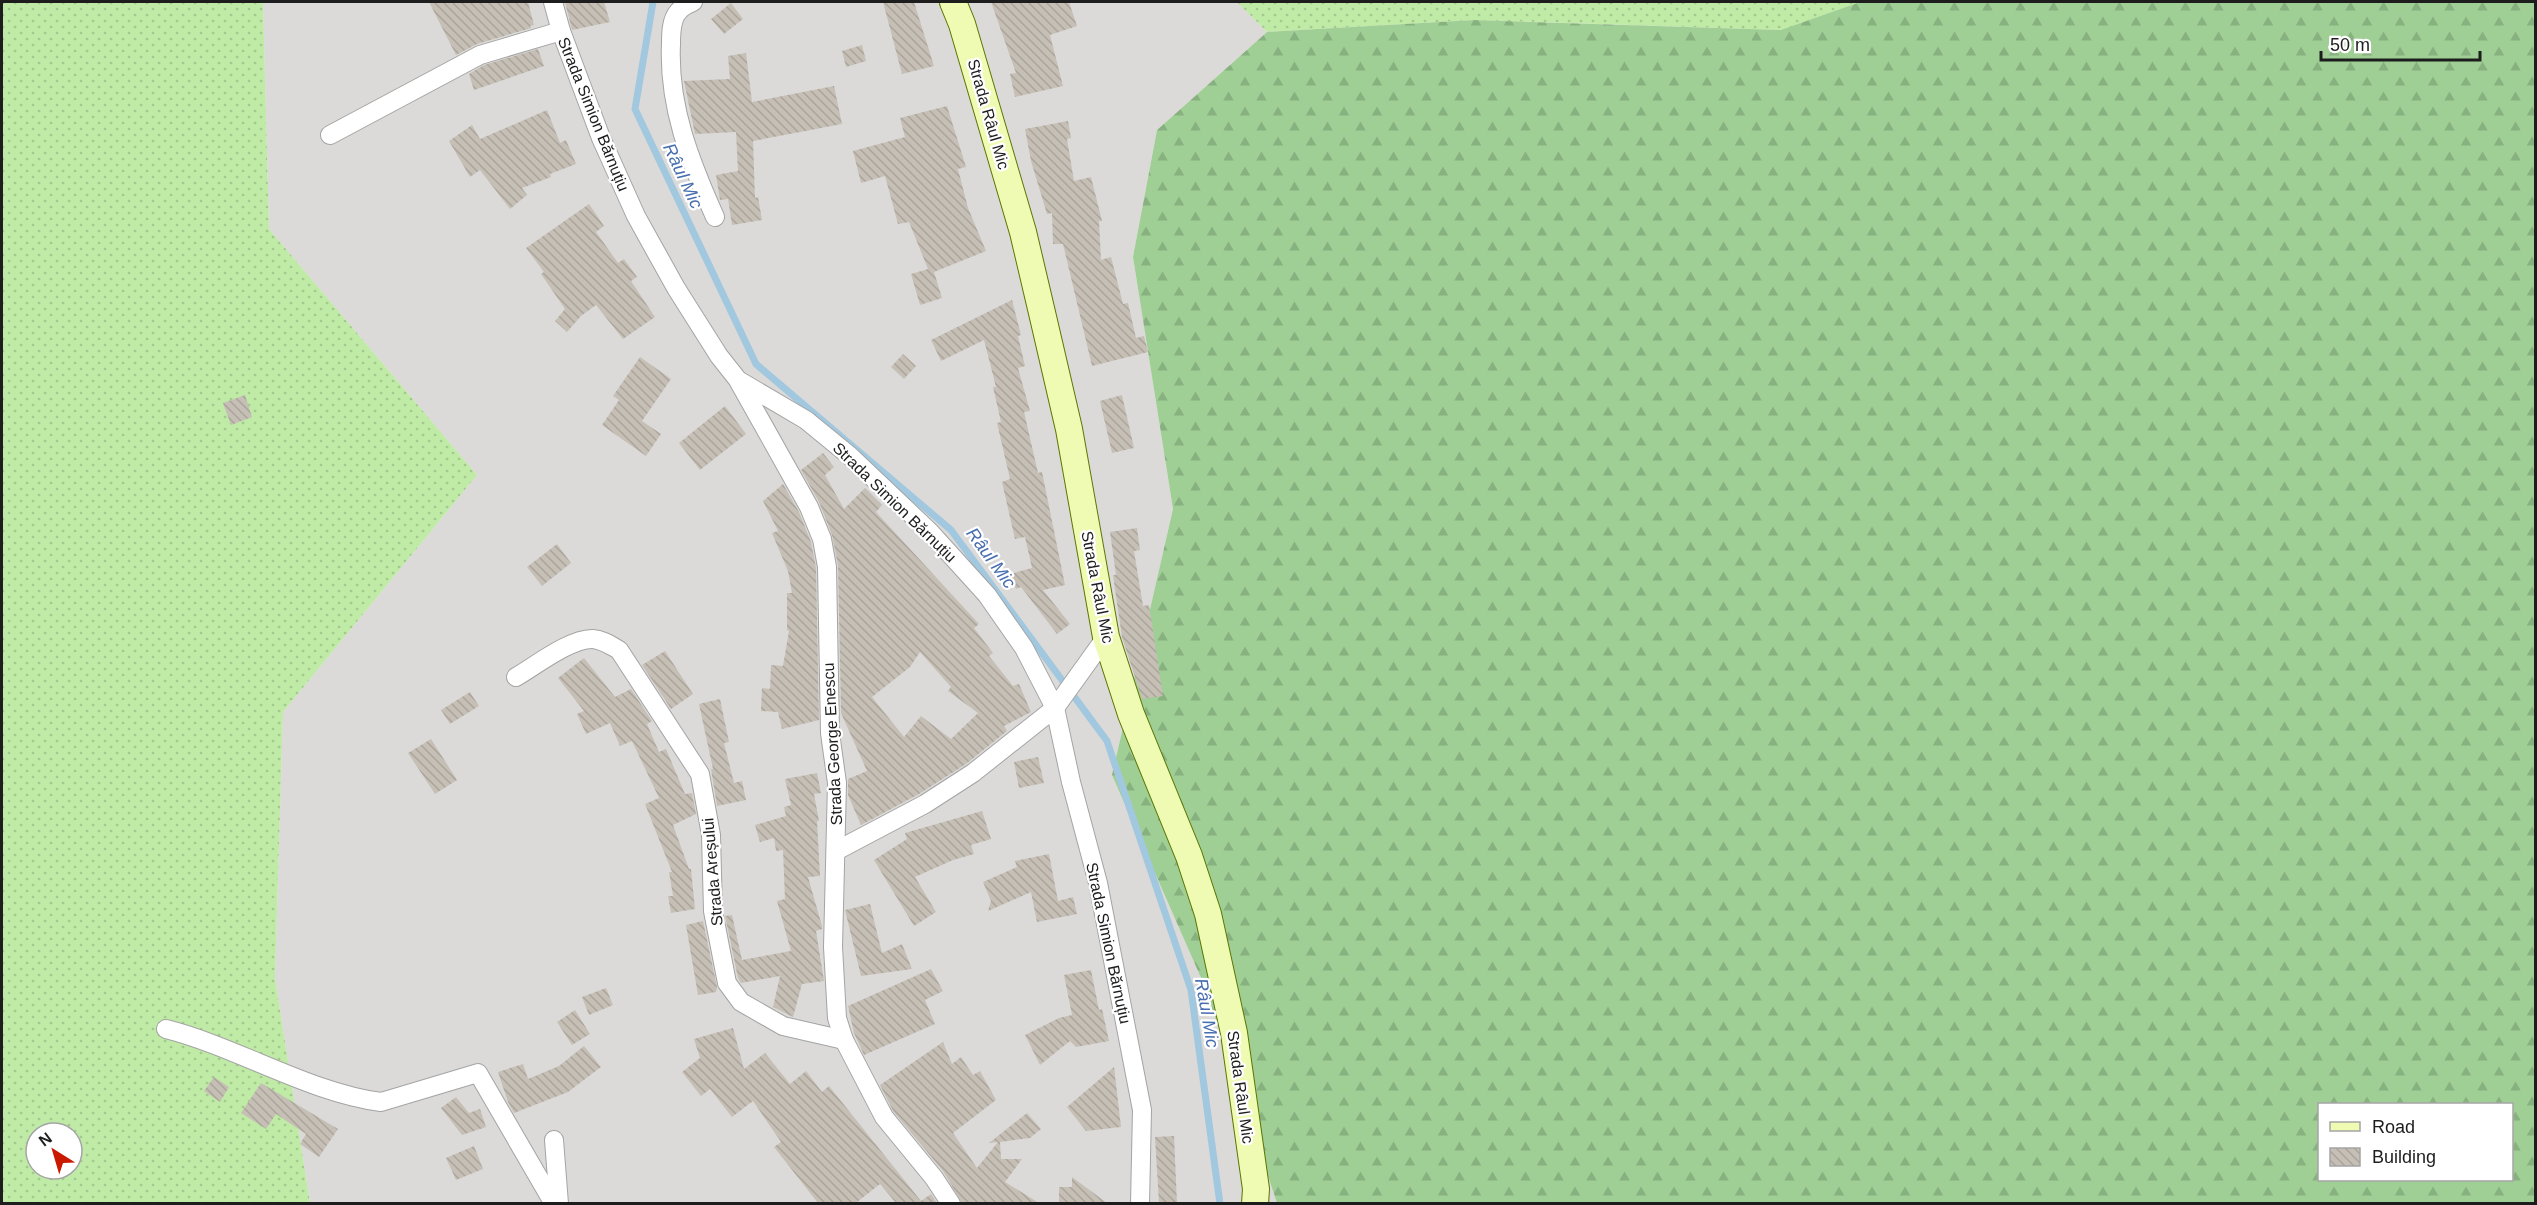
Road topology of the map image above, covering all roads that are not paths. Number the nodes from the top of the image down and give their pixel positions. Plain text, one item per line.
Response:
1 (554, 2) edge
2 (693, 2) edge
3 (953, 2) edge
4 (561, 31) junction
5 (330, 135) dead end
6 (715, 217) dead end
7 (738, 380) junction
8 (1106, 637) junction
9 (516, 677) dead end
10 (1060, 702) junction
11 (836, 851) junction
12 (166, 1029) dead end
13 (844, 1041) junction
14 (554, 1140) dead end
15 (554, 1203) edge
16 (559, 1203) edge
17 (951, 1203) edge
18 (1140, 1203) edge
19 (1255, 1203) edge

1 - 4 street, Strada Simion Bărnuțiu
2 - 6 street
3 - 8 street, Strada Râul Mic
4 - 5 street
4 - 7 street, Strada Simion Bărnuțiu
7 - 10 street, Strada Simion Bărnuțiu
7 - 11 street, Strada George Enescu
8 - 10 street
8 - 19 street, Strada Râul Mic
9 - 13 street, Strada Areșului
10 - 11 street
10 - 18 street, Strada Simion Bărnuțiu
11 - 13 street, Strada George Enescu
12 - 15 street
13 - 17 street, Strada George Enescu
14 - 16 street

